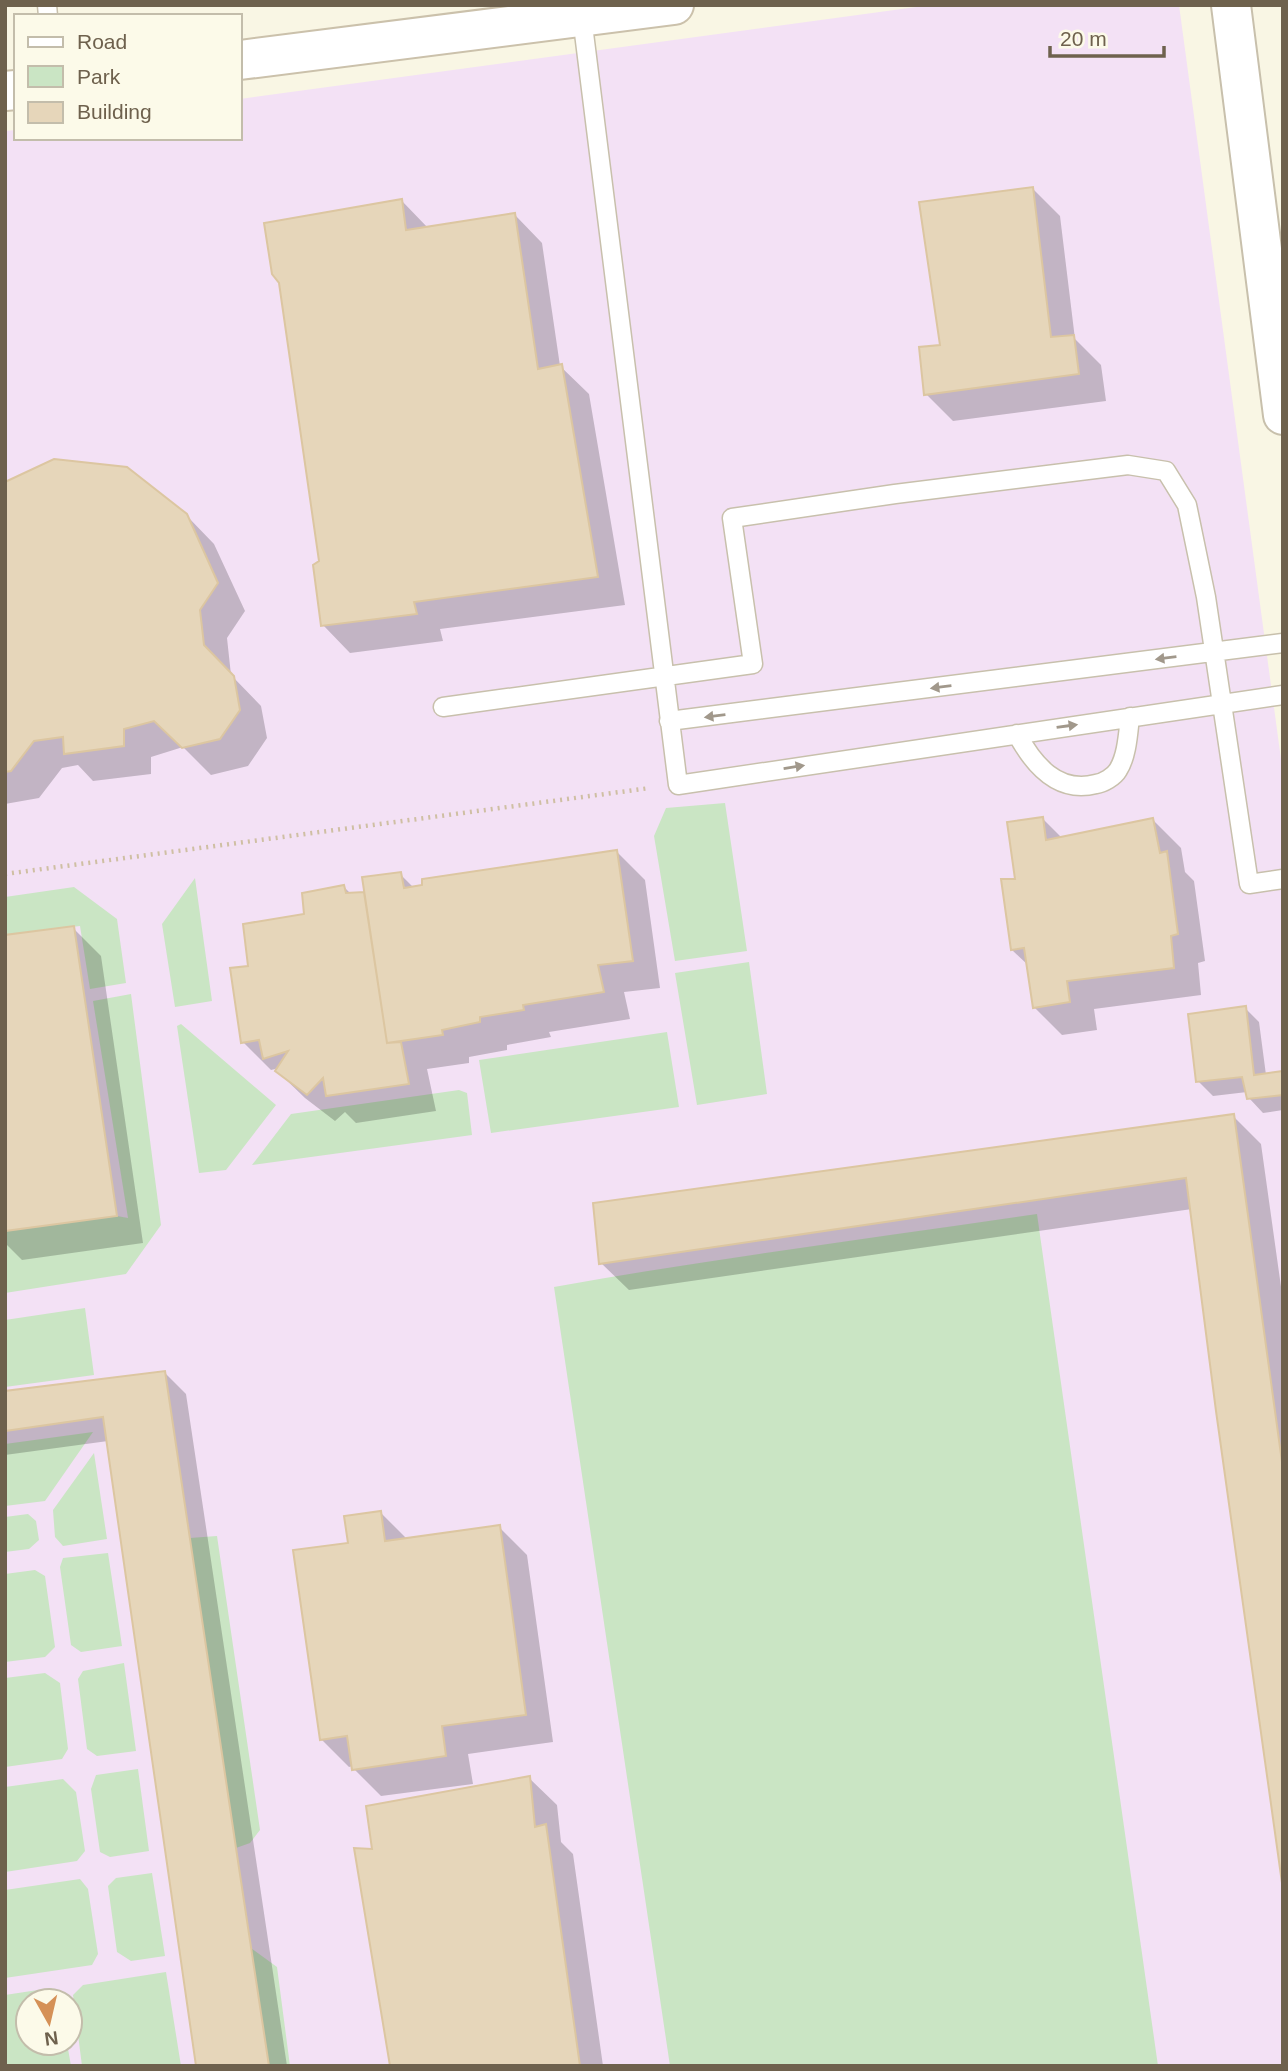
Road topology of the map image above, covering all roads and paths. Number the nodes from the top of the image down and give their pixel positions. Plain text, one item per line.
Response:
1 (674, 5) edge
2 (1231, 5) edge
3 (582, 17) junction
4 (242, 60) edge
5 (1283, 415) edge
6 (1283, 643) edge
7 (1214, 652) junction
8 (664, 677) junction
9 (1283, 695) edge
10 (1222, 704) junction
11 (443, 707) dead end
12 (1130, 717) junction
13 (669, 721) junction
14 (1017, 734) junction
15 (678, 785) junction
16 (5, 874) edge
17 (1283, 879) edge

1 - 3 main road
2 - 5 main road
3 - 4 main road
3 - 8 lane
6 - 7 lane
7 - 8 lane
7 - 10 lane
7 -> 13 lane
8 - 11 lane
8 - 13 lane
9 - 10 lane
10 - 12 lane
10 - 17 lane
14 -> 12 lane
12 - 14 lane
13 - 15 lane
15 -> 14 lane
15 - 16 path

